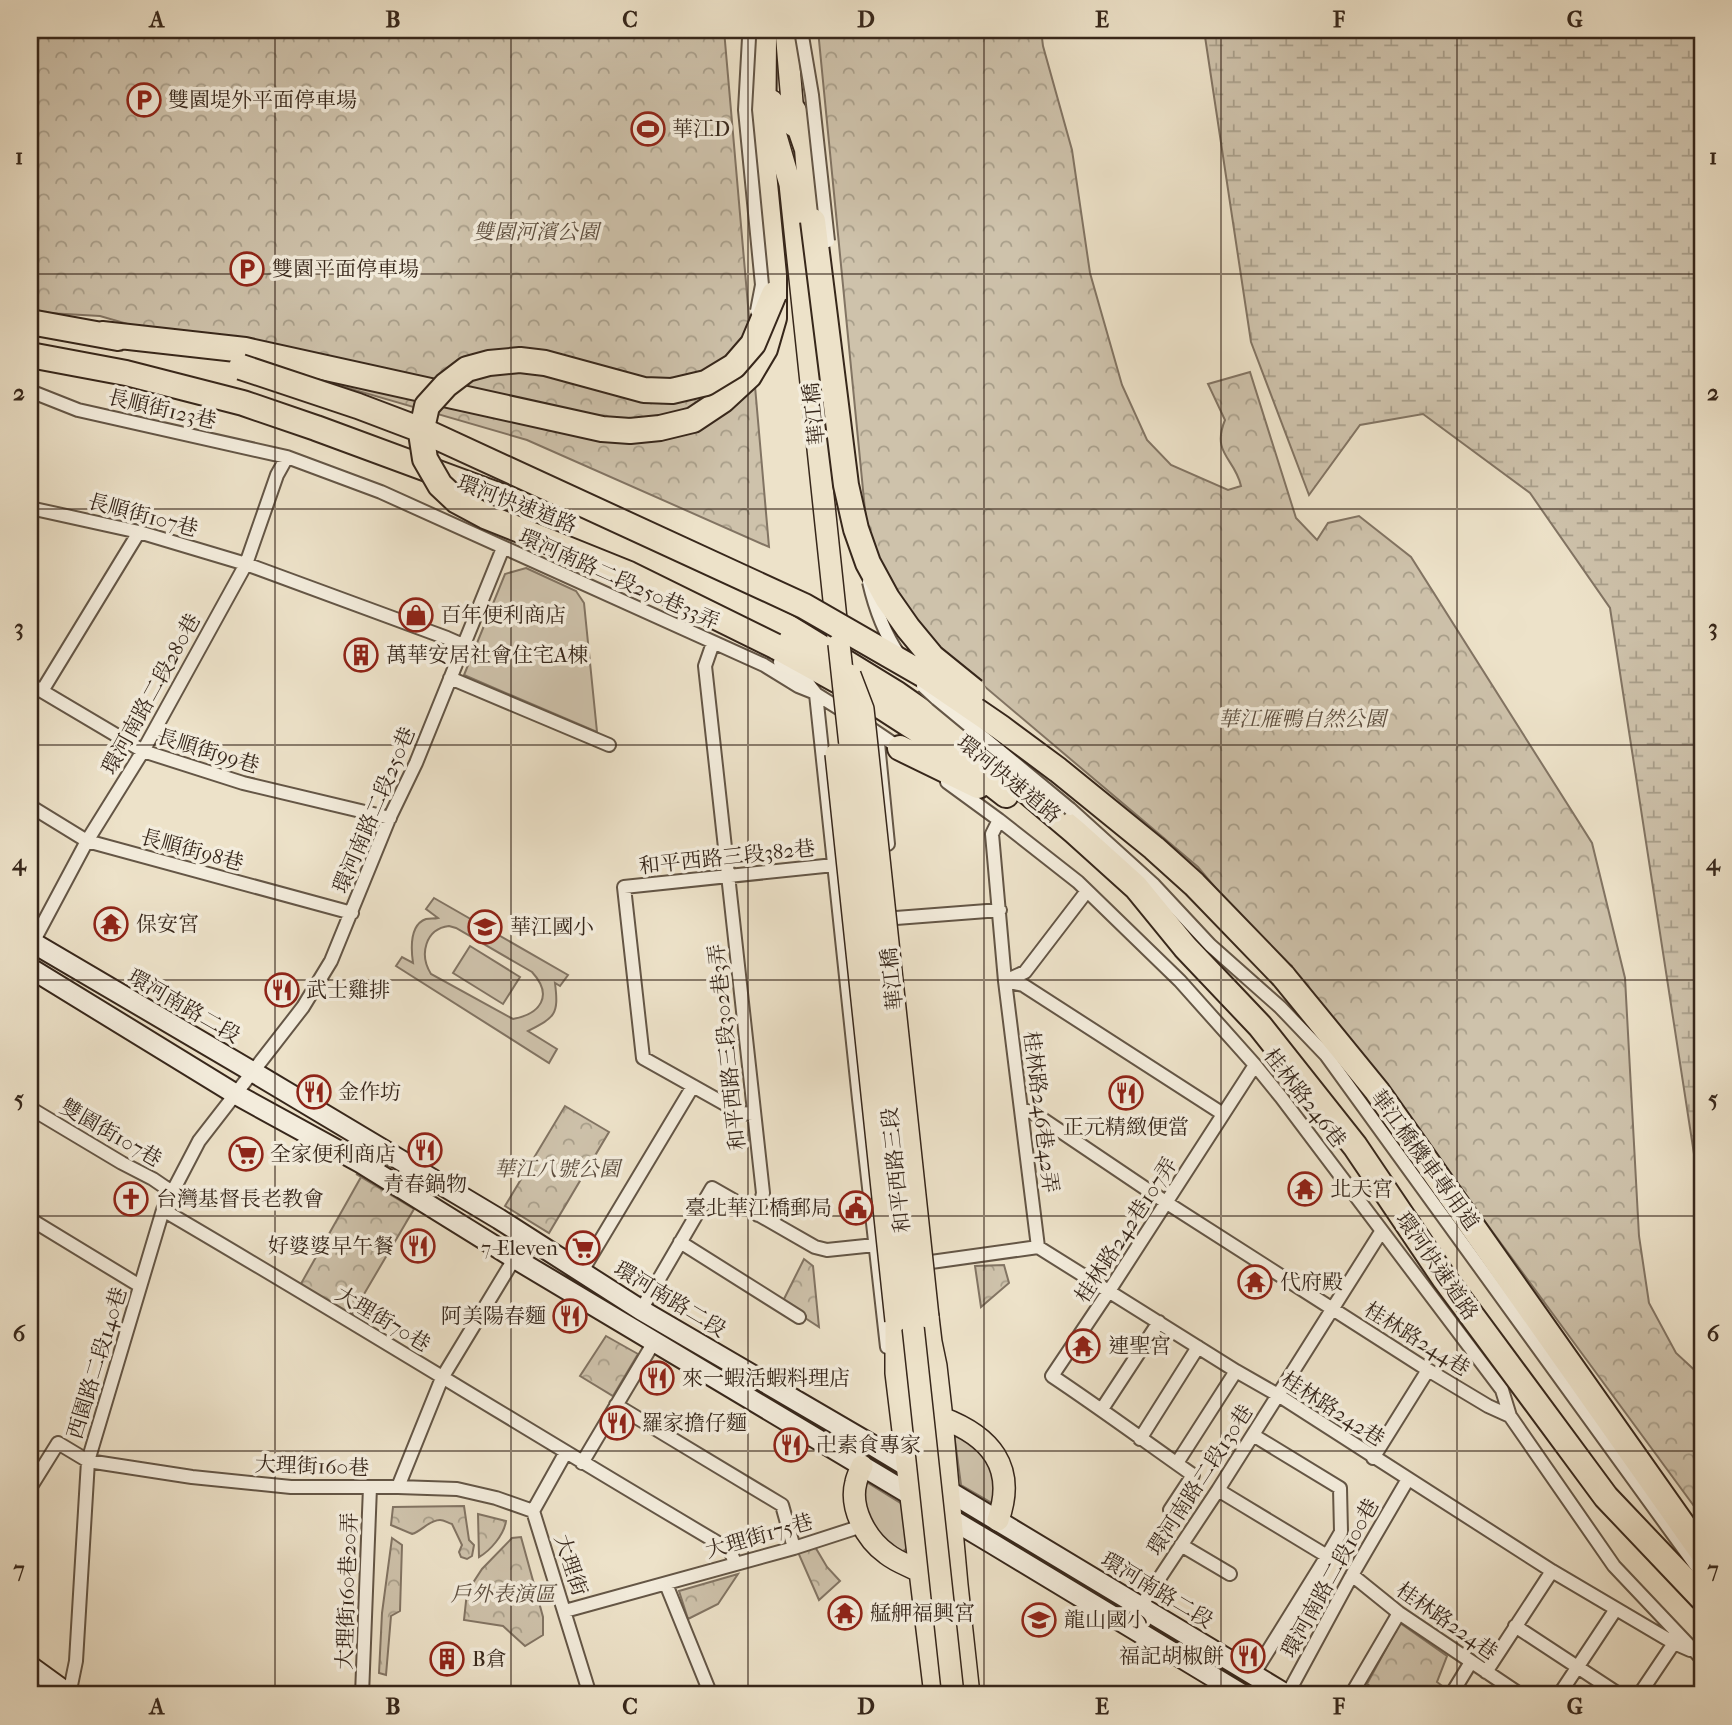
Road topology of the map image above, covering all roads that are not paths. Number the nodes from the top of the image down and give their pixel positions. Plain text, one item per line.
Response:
1 (801, 30) edge
2 (765, 32) edge
3 (794, 111) junction
4 (790, 184) junction
5 (774, 294) junction
6 (30, 322) edge
7 (102, 334) junction
8 (30, 355) edge
9 (30, 391) edge
10 (287, 457) junction
11 (30, 508) edge
12 (139, 532) junction
13 (503, 548) junction
14 (246, 564) junction
15 (713, 643) junction
16 (839, 644) junction
17 (463, 645) junction
18 (773, 651) junction
19 (450, 678) junction
20 (30, 684) edge
21 (42, 691) junction
22 (817, 694) junction
23 (877, 733) junction
24 (609, 745) dead end
25 (900, 748) junction
26 (143, 751) junction
27 (1058, 770) junction
28 (30, 806) edge
29 (1020, 806) junction
30 (390, 818) junction
31 (999, 820) junction
32 (87, 841) junction
33 (840, 852) dead end
34 (838, 866) junction
35 (728, 875) junction
36 (1087, 891) junction
37 (1000, 910) junction
38 (352, 914) junction
39 (896, 918) junction
40 (31, 944) edge
41 (1185, 947) junction
42 (30, 968) edge
43 (1005, 981) junction
44 (1255, 1065) junction
45 (253, 1072) junction
46 (693, 1086) junction
47 (237, 1095) junction
48 (30, 1108) edge
49 (1023, 1110) junction
50 (753, 1114) junction
51 (1223, 1114) junction
52 (172, 1192) junction
53 (1167, 1203) junction
54 (163, 1210) junction
55 (758, 1215) junction
56 (30, 1219) edge
57 (1381, 1232) junction
58 (528, 1236) junction
59 (680, 1242) junction
60 (875, 1245) junction
61 (1038, 1247) junction
62 (514, 1258) junction
63 (931, 1262) junction
64 (582, 1271) junction
65 (140, 1286) junction
66 (1110, 1292) junction
67 (1333, 1308) junction
68 (641, 1310) junction
69 (799, 1317) dead end
70 (928, 1318) joint
71 (895, 1321) joint
72 (1159, 1322) junction
73 (654, 1342) junction
74 (1198, 1347) junction
75 (936, 1366) junction
76 (1428, 1370) junction
77 (1236, 1371) junction
78 (896, 1373) junction
79 (442, 1378) junction
80 (1278, 1395) junction
81 (616, 1405) junction
82 (1101, 1409) junction
83 (1510, 1416) junction
84 (942, 1418) junction
85 (1253, 1435) junction
86 (1140, 1439) junction
87 (566, 1451) junction
88 (1373, 1458) junction
89 (88, 1461) junction
90 (582, 1463) junction
91 (1177, 1463) junction
92 (862, 1466) junction
93 (909, 1468) junction
94 (1408, 1479) junction
95 (398, 1487) junction
96 (30, 1488) edge
97 (370, 1488) junction
98 (1218, 1490) junction
99 (948, 1491) junction
100 (912, 1497) junction
101 (1606, 1497) junction
102 (1170, 1510) dead end
103 (533, 1511) junction
104 (951, 1520) junction
105 (998, 1520) junction
106 (863, 1525) junction
107 (1181, 1545) junction
108 (794, 1548) junction
109 (1702, 1552) edge
110 (1327, 1556) junction
111 (735, 1563) junction
112 (1552, 1571) junction
113 (921, 1572) junction
114 (1230, 1574) dead end
115 (1702, 1574) edge
116 (1352, 1575) junction
117 (666, 1584) junction
118 (1702, 1598) edge
119 (1141, 1606) junction
120 (1616, 1609) junction
121 (565, 1611) junction
122 (1399, 1613) junction
123 (1702, 1615) edge
124 (1515, 1626) junction
125 (1674, 1643) junction
126 (1700, 1654) edge
127 (1471, 1662) junction
128 (30, 1666) edge
129 (1577, 1668) junction
130 (1486, 1672) junction
131 (1253, 1675) junction
132 (69, 1695) edge
133 (362, 1695) edge
134 (590, 1695) edge
135 (711, 1695) edge
136 (935, 1695) edge
137 (953, 1695) edge
138 (969, 1695) edge
139 (1243, 1695) edge
140 (1287, 1695) edge
141 (1351, 1695) edge
142 (1451, 1695) edge
143 (1521, 1695) edge
144 (1559, 1695) edge
145 (1620, 1695) edge
146 (1639, 1695) edge

1 - 115 street, 華江橋機車專用道, bridge
2 - 3 main road, 華江橋
2 - 4 main road, 華江橋
2 - 5 highway
2 - 18 street, bridge
3 - 4 main road, 華江橋
3 - 27 highway, bridge
4 - 16 main road, 華江橋, bridge
5 - 7 highway, bridge
5 - 18 highway, bridge
6 - 7 highway, 環河快速道路
7 - 27 highway, 環河快速道路, bridge
8 - 41 highway, 環河快速道路
9 - 10 street, 長順街123巷
10 - 13 street, 環河南路二段250巷33弄
10 - 14 street, 環河南路二段280巷
11 - 12 street, 長順街107巷
12 - 14 street, 長順街107巷
12 - 21 street
13 - 15 street, 環河南路二段250巷33弄
13 - 17 street, 環河南路二段250巷
14 - 17 street, 長順街107巷
14 - 26 street, 環河南路二段280巷
15 - 22 street, 環河南路二段250巷33弄
15 - 35 street, 和平西路三段302巷3弄
16 - 70 main road, 華江橋, bridge
16 - 71 main road, 華江橋, bridge
16 - 137 main road, 和平西路三段, bridge
17 - 19 street, 環河南路二段250巷
18 - 22 street
18 - 29 highway
19 - 24 street
19 - 30 street, 環河南路二段250巷
20 - 21 street, 長順街99巷
21 - 26 street, 長順街99巷
22 - 23 street, 桂林路246巷
22 - 34 street, 和平西路三段
23 - 25 street, 桂林路246巷
23 - 39 street, 和平西路三段
25 - 29 highway
25 - 31 street, 桂林路246巷
26 - 30 street, 長順街99巷
26 - 32 street, 環河南路二段280巷
27 - 109 highway, 環河快速道路, bridge
28 - 32 street, 長順街98巷
29 - 41 highway
30 - 38 street, 環河南路二段250巷
31 - 36 street, 桂林路246巷
31 - 37 street, 桂林路246巷42弄
32 - 38 street, 長順街98巷
32 - 40 street, 環河南路二段280巷
33 - 34 street
34 - 35 street, 和平西路三段382巷
34 - 60 street, 和平西路三段
35 - 46 street, 和平西路三段382巷
35 - 50 street, 和平西路三段302巷3弄
36 - 43 street
36 - 44 street, 桂林路246巷
37 - 39 street
37 - 43 street, 桂林路246巷42弄
38 - 45 street, 環河南路二段250巷
39 - 63 street, 和平西路三段
40 - 45 street, 環河南路二段
41 - 101 highway, 環河快速道路
42 - 47 street
43 - 49 street, 桂林路246巷42弄
43 - 51 street, 桂林路246巷42弄
44 - 51 street, 桂林路242巷107弄
44 - 57 street, 桂林路246巷
45 - 47 street, 西園路二段140巷
45 - 58 street, 環河南路二段
46 - 50 street
46 - 64 street
47 - 52 street, 西園路二段140巷
47 - 62 street
48 - 52 street, 雙園街107巷
49 - 53 street, 桂林路244巷
49 - 61 street, 桂林路246巷42弄
50 - 55 street, 和平西路三段302巷3弄
51 - 53 street, 桂林路242巷107弄
52 - 54 street, 西園路二段140巷
53 - 66 street, 桂林路242巷107弄
53 - 67 street, 桂林路244巷
54 - 65 street, 西園路二段140巷
54 - 79 street, 大理街70巷
55 - 59 street
55 - 60 street
56 - 65 street
57 - 67 street, 環河南路二段130巷
57 - 83 street, 桂林路246巷
58 - 62 street
58 - 64 street, 環河南路二段
59 - 68 street
59 - 69 street
60 - 78 street, 和平西路三段
61 - 63 street
61 - 66 street, 桂林路242巷
62 - 73 street
62 - 79 street
63 - 75 street, 和平西路三段
64 - 68 street, 環河南路二段
65 - 89 street, 西園路二段140巷
66 - 72 street, 桂林路242巷
66 - 82 street, 桂林路242巷107弄
67 - 76 street, 桂林路244巷
67 - 80 street, 環河南路二段130巷
68 - 93 street, 環河南路二段
70 - 75 main road, 和平西路三段
71 - 78 main road, 和平西路三段
72 - 74 street, 桂林路242巷
72 - 82 street
73 - 81 street
73 - 92 street
74 - 77 street, 桂林路242巷
74 - 86 street
75 - 84 main road, 和平西路三段
76 - 83 street, 桂林路244巷
76 - 88 street
77 - 80 street, 桂林路242巷
77 - 91 street
78 - 93 main road, 和平西路三段
79 - 87 street, 大理街70巷
79 - 95 street
80 - 85 street, 環河南路二段130巷
80 - 88 street, 桂林路242巷
81 - 90 street
81 - 108 street
82 - 86 street, 桂林路242巷107弄
83 - 126 street, 桂林路246巷
84 - 99 main road, 和平西路三段
84 - 105 main road
85 - 98 street, 環河南路二段130巷
85 - 110 street
86 - 91 street, 桂林路242巷107弄
87 - 90 street, 大理街70巷
87 - 103 street
88 - 94 street, 桂林路242巷
89 - 96 street
89 - 97 street, 大理街160巷
89 - 132 street, 西園路二段140巷
90 - 111 street, 大理街70巷
91 - 102 street
92 - 100 street
92 - 106 main road
93 - 99 street, 環河南路二段
93 - 100 main road, 和平西路三段
94 - 112 street, 桂林路242巷
94 - 116 street, 環河南路二段100巷
95 - 97 street, 大理街160巷
95 - 103 street, 大理街160巷
97 - 133 street, 大理街160巷20弄
98 - 107 street, 環河南路二段130巷
98 - 110 street
99 - 104 main road, 和平西路三段
99 - 105 street, 環河南路二段
100 - 104 street
100 - 113 main road, 和平西路三段
101 - 118 highway, 環河快速道路
101 - 123 highway
103 - 121 street, 大理街
104 - 138 main road, 和平西路三段
104 - 139 street
105 - 119 street, 環河南路二段
106 - 108 street, 大理街175巷
106 - 113 main road
107 - 114 street
107 - 119 street, 環河南路二段130巷
108 - 111 street, 大理街175巷
110 - 131 street
111 - 117 street, 大理街175巷
112 - 120 street, 桂林路242巷
112 - 124 street
113 - 136 main road, 和平西路三段
116 - 122 street, 桂林路224巷
116 - 140 street, 環河南路二段100巷
117 - 121 street, 大理街175巷
117 - 135 street
119 - 131 street, 環河南路二段
120 - 125 street, 桂林路242巷
120 - 129 street
121 - 134 street, 大理街
122 - 127 street, 桂林路224巷
122 - 141 street
124 - 129 street
124 - 130 street
125 - 126 street, 桂林路242巷
125 - 146 street
127 - 130 street, 桂林路224巷
127 - 142 street
128 - 132 street
129 - 144 street
129 - 145 street
130 - 143 street, 桂林路224巷
131 - 140 street, 環河南路二段

